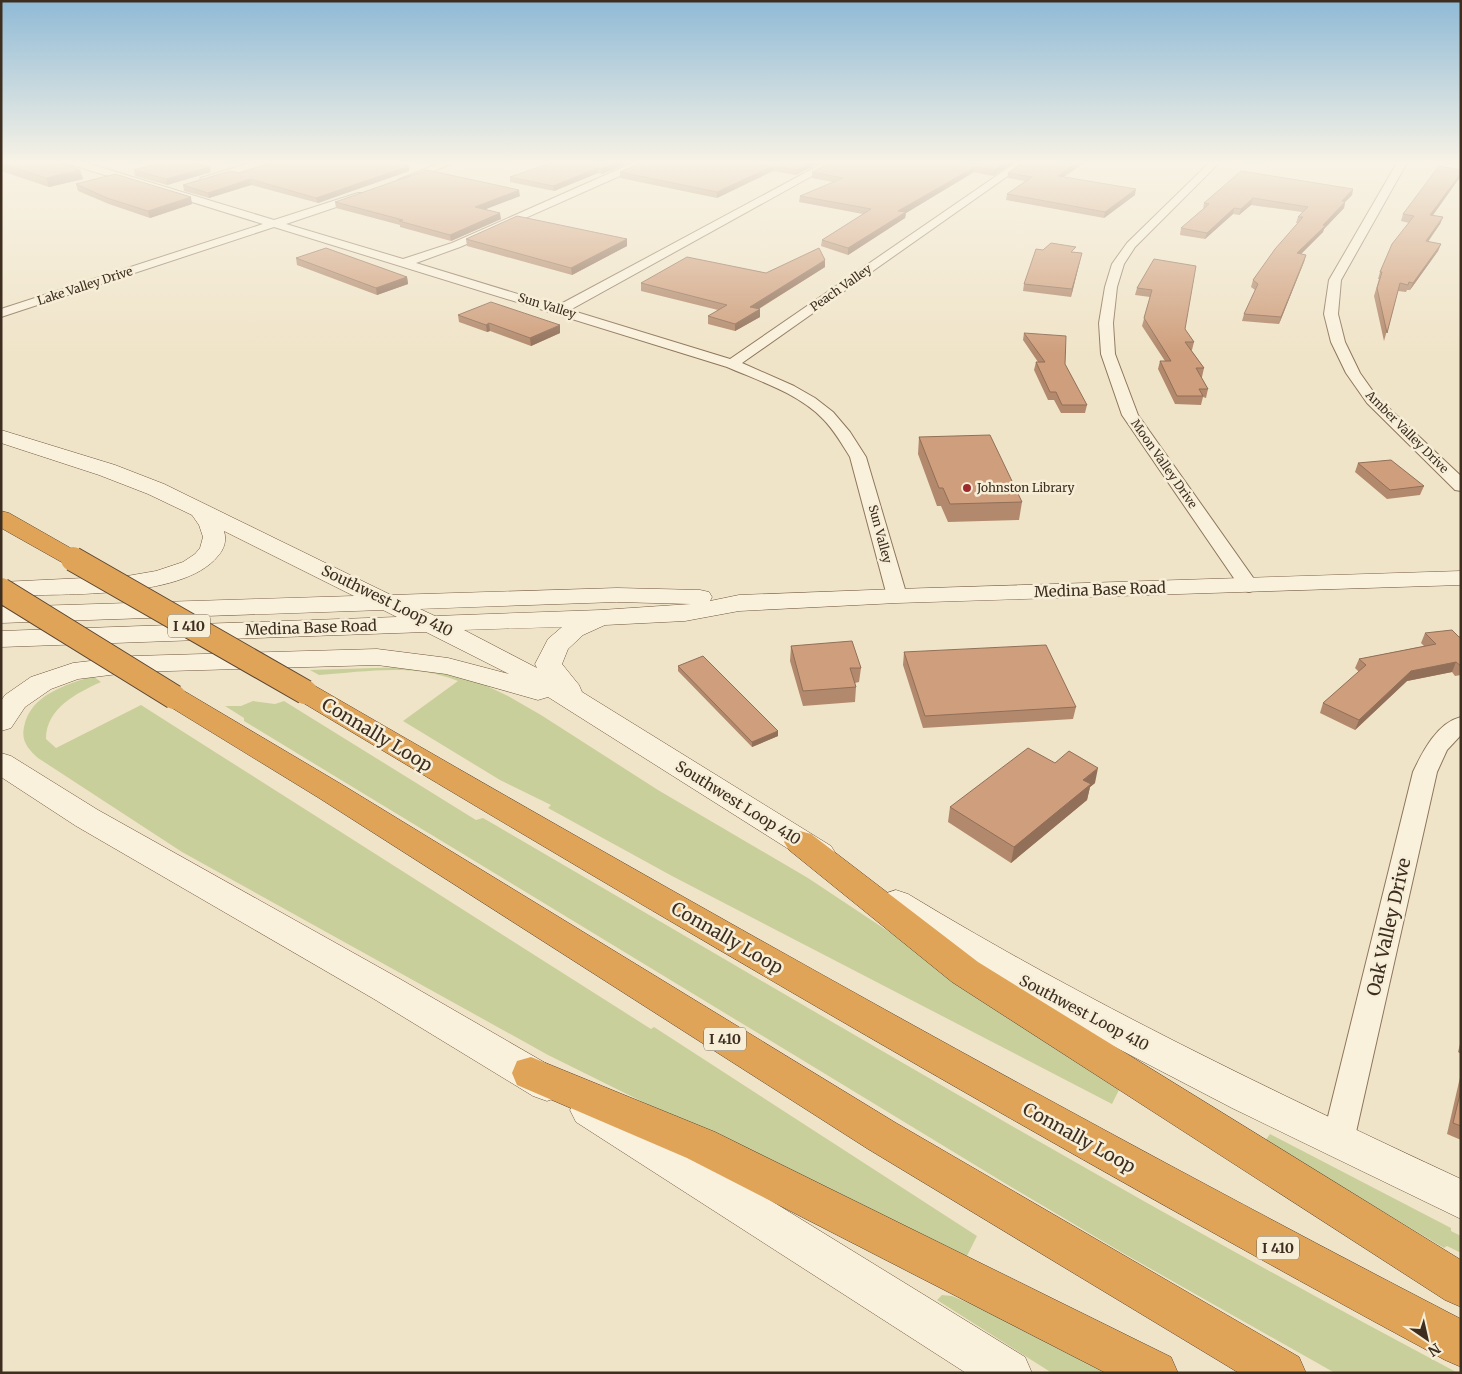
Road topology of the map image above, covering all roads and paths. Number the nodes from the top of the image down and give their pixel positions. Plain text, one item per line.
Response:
1 (276, 225) joint
2 (501, 225) edge
3 (716, 225) edge
4 (932, 225) edge
5 (1152, 225) edge
6 (1366, 225) edge
7 (404, 263) junction
8 (560, 310) junction
9 (1, 312) edge
10 (732, 364) junction
11 (1, 436) edge
12 (1461, 486) edge
13 (198, 508) junction
14 (1, 518) edge
15 (1461, 578) edge
16 (1249, 586) junction
17 (1, 589) edge
18 (897, 596) junction
19 (388, 602) junction
20 (739, 603) junction
21 (1, 615) edge
22 (601, 618) junction
23 (433, 624) junction
24 (1, 640) edge
25 (578, 702) junction
26 (1, 722) edge
27 (1461, 724) edge
28 (1, 750) edge
29 (13, 771) edge
30 (800, 842) junction
31 (530, 1074) junction
32 (1338, 1141) junction
33 (1461, 1200) edge
34 (1461, 1285) edge
35 (1461, 1344) edge
36 (1009, 1373) edge
37 (1155, 1373) edge
38 (1283, 1373) edge

1 - 7 street, Sun Valley
1 - 9 street, Lake Valley Drive
2 - 7 street
3 - 8 street
4 - 10 street, Peach Valley
5 - 16 street, Moon Valley Drive
6 - 12 street, Amber Valley Drive
7 - 8 street, Sun Valley
8 - 10 street, Sun Valley
10 - 18 street, Sun Valley
11 - 13 main road, Southwest Loop 410
13 - 17 main road
13 - 19 main road, Southwest Loop 410
14 - 35 highway, Connally Loop / I 410, bridge
15 - 16 main road, Medina Base Road
16 - 18 main road, Medina Base Road
17 - 38 highway, I 410, bridge
18 - 20 main road, Medina Base Road
19 - 20 main road, Medina Base Road
19 - 21 main road, Medina Base Road
19 - 23 main road, Southwest Loop 410
20 - 22 main road, Medina Base Road
22 - 23 main road, Medina Base Road
22 - 25 main road
23 - 24 main road, Medina Base Road
23 - 25 main road, Southwest Loop 410
25 - 26 main road
25 - 30 main road, Southwest Loop 410
27 - 32 street, Oak Valley Drive
28 - 29 main road
29 - 31 main road
30 - 32 main road, Southwest Loop 410
30 - 34 highway
31 - 36 main road
31 - 37 highway
32 - 33 main road, Southwest Loop 410

